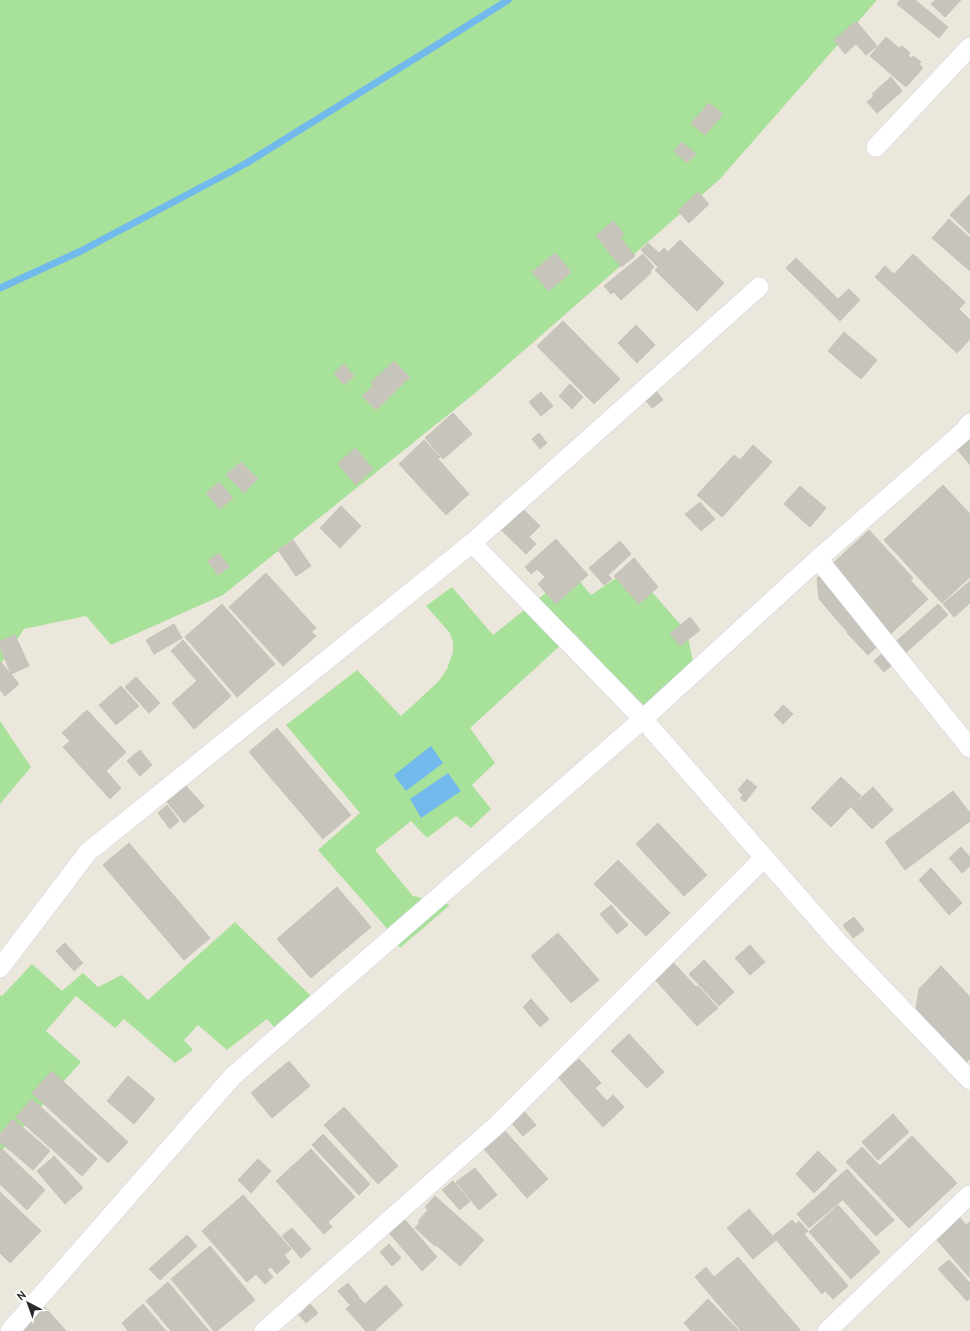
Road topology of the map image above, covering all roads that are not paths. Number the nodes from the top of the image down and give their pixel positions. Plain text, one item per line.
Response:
1 (970, 47) edge
2 (876, 147) dead end
3 (759, 287) dead end
4 (968, 431) edge
5 (472, 543) junction
6 (818, 560) junction
7 (643, 719) junction
8 (970, 748) edge
9 (764, 858) junction
10 (0, 968) edge
11 (970, 1080) edge
12 (970, 1196) edge
13 (10, 1331) edge
14 (264, 1331) edge
15 (827, 1331) edge

1 - 2 street
3 - 5 street
4 - 6 street
5 - 7 street
5 - 10 street
6 - 7 street
6 - 8 street
7 - 9 street
7 - 13 street
9 - 11 street
9 - 14 street
12 - 15 street

